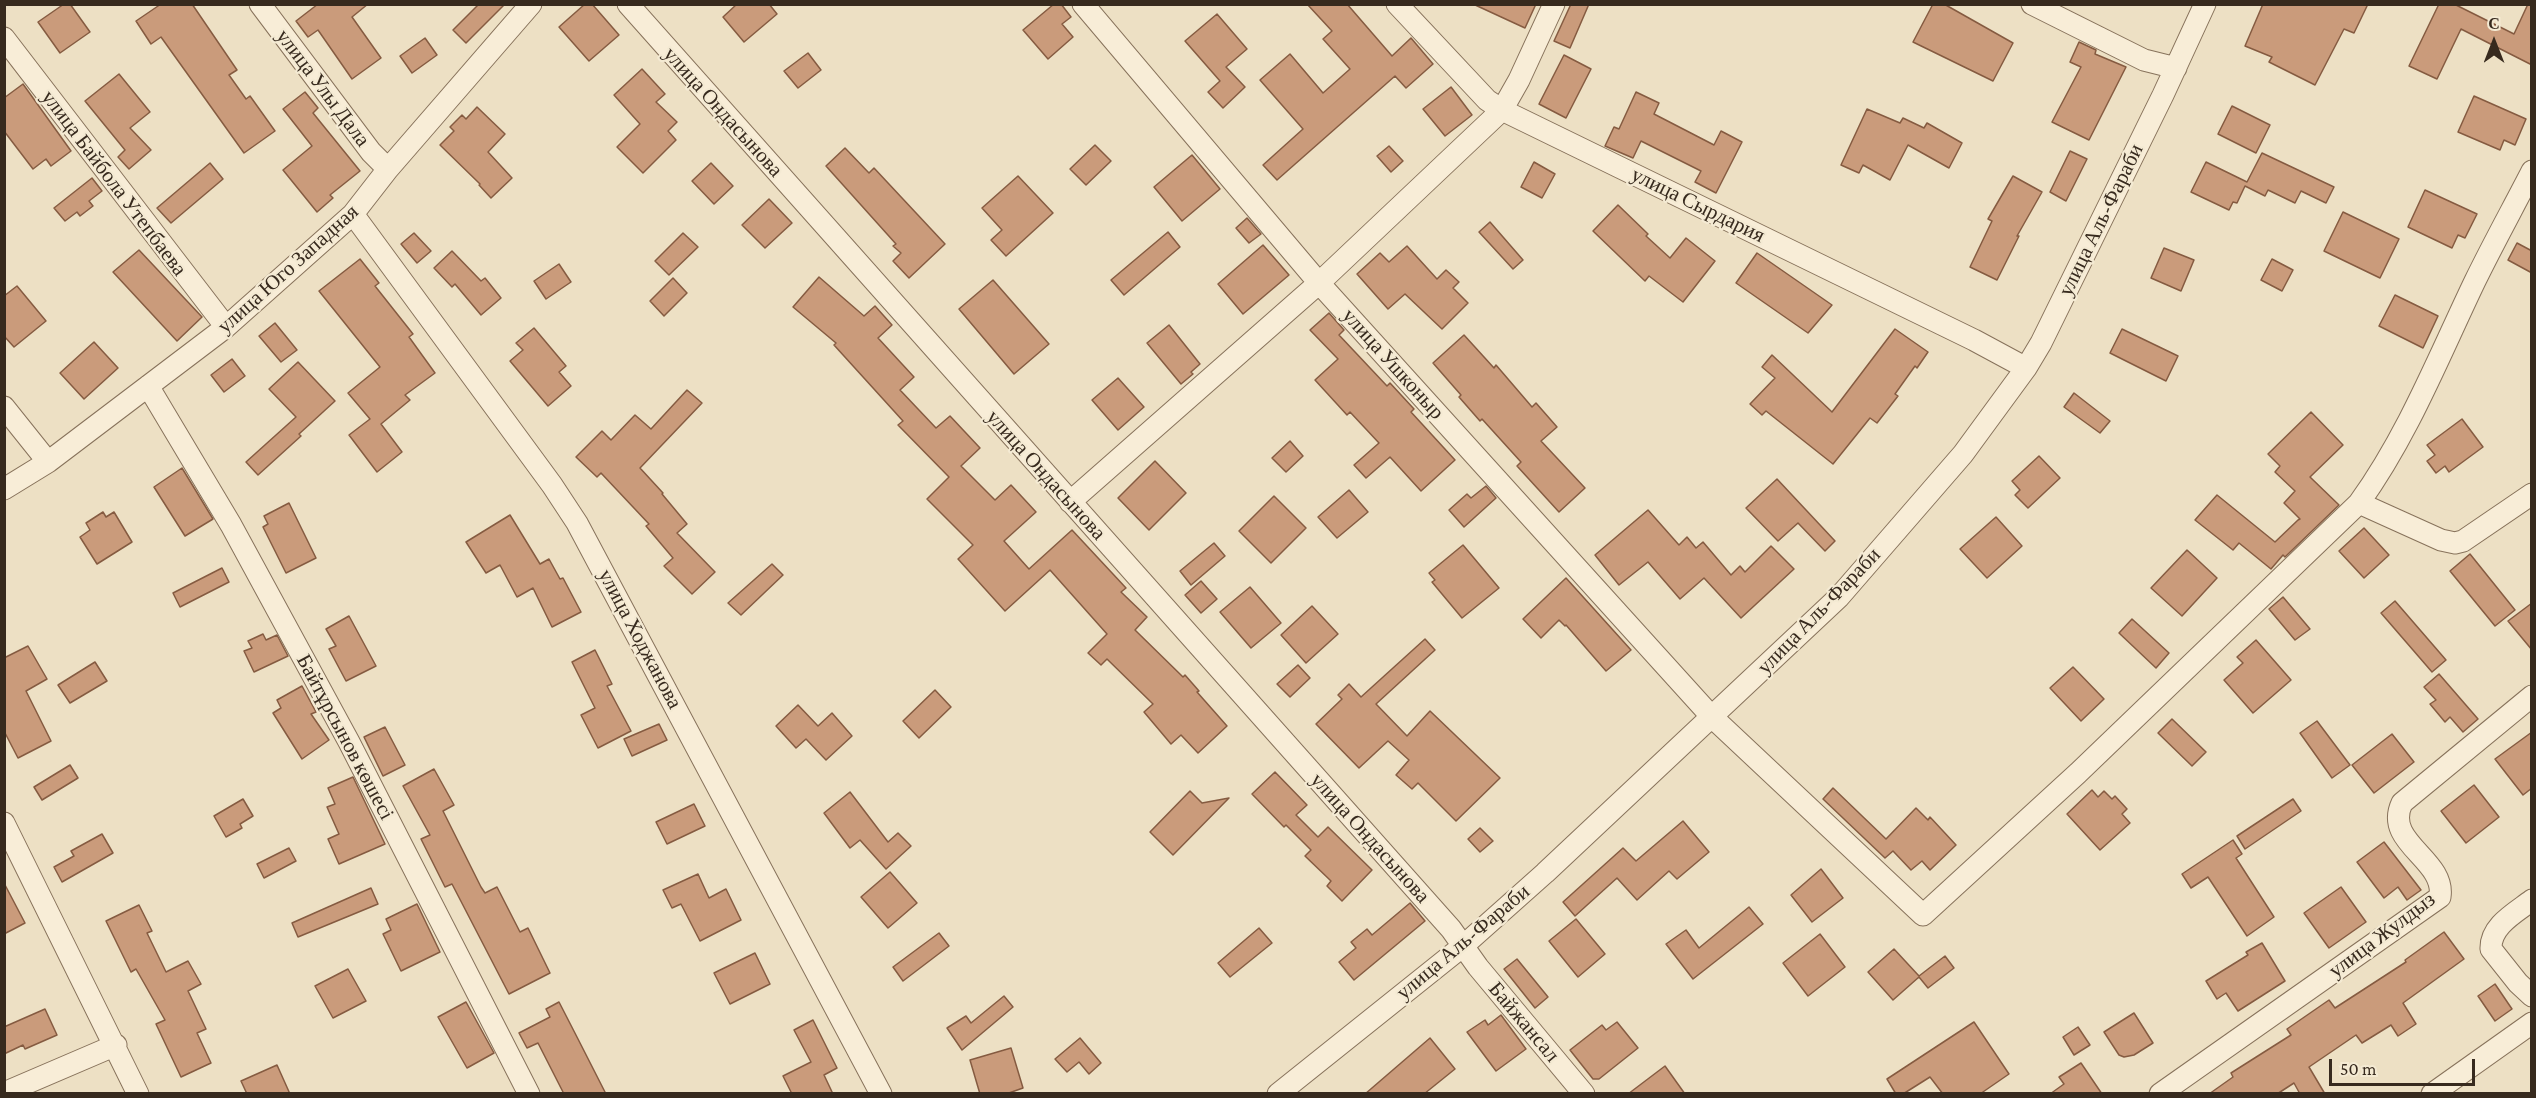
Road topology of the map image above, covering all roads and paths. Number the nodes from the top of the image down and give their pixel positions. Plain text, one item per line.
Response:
1 (260, 4) edge
2 (531, 4) edge
3 (628, 4) edge
4 (1083, 4) edge
5 (1397, 4) edge
6 (1554, 4) edge
7 (2032, 4) edge
8 (2205, 4) edge
9 (4, 38) edge
10 (2176, 68) junction
11 (1502, 110) junction
12 (388, 169) junction
13 (2532, 171) edge
14 (353, 214) junction
15 (1319, 283) junction
16 (226, 327) junction
17 (2026, 368) junction
18 (148, 386) junction
19 (4, 407) edge
20 (48, 462) junction
21 (4, 489) edge
22 (2532, 494) edge
23 (1070, 502) junction
24 (2359, 503) junction
25 (2532, 696) edge
26 (1711, 716) junction
27 (4, 823) edge
28 (2532, 900) edge
29 (1463, 946) junction
30 (2532, 996) edge
31 (2532, 1023) edge
32 (116, 1045) junction
33 (1574, 1090) edge
34 (4, 1093) edge
35 (138, 1094) edge
36 (529, 1094) edge
37 (881, 1094) edge
38 (1278, 1094) edge
39 (2160, 1094) edge
40 (2432, 1094) edge

1 - 12 street, улица Улы Дала
2 - 12 street, улица Юго Западная
3 - 23 street, улица Ондасынова
4 - 15 street, улица Ушконыр
5 - 11 street, улица Сырдария
6 - 11 street
7 - 10 street
8 - 10 street, улица Аль-Фараби
9 - 16 street, улица Байбола Утепбаева
10 - 17 street, улица Аль-Фараби
11 - 15 street
11 - 17 street, улица Сырдария
12 - 14 street, улица Юго Западная
13 - 24 street
14 - 16 street, улица Юго Западная
14 - 37 street, улица Ходжанова
15 - 23 street
15 - 26 street, улица Ушконыр
16 - 18 street, улица Юго Западная
17 - 26 street, улица Аль-Фараби
18 - 20 street, улица Юго Западная
18 - 36 street, Байтұрсынов көшесі
19 - 20 street
20 - 21 street, улица Юго Западная
22 - 24 street
23 - 29 street, улица Ондасынова
24 - 26 street, улица Ушконыр
25 - 39 street, улица Жулдыз
26 - 29 street, улица Аль-Фараби
27 - 32 street
28 - 30 street
29 - 33 street, Байжансал
29 - 38 street, улица Аль-Фараби
31 - 40 street
32 - 34 street
32 - 35 street

